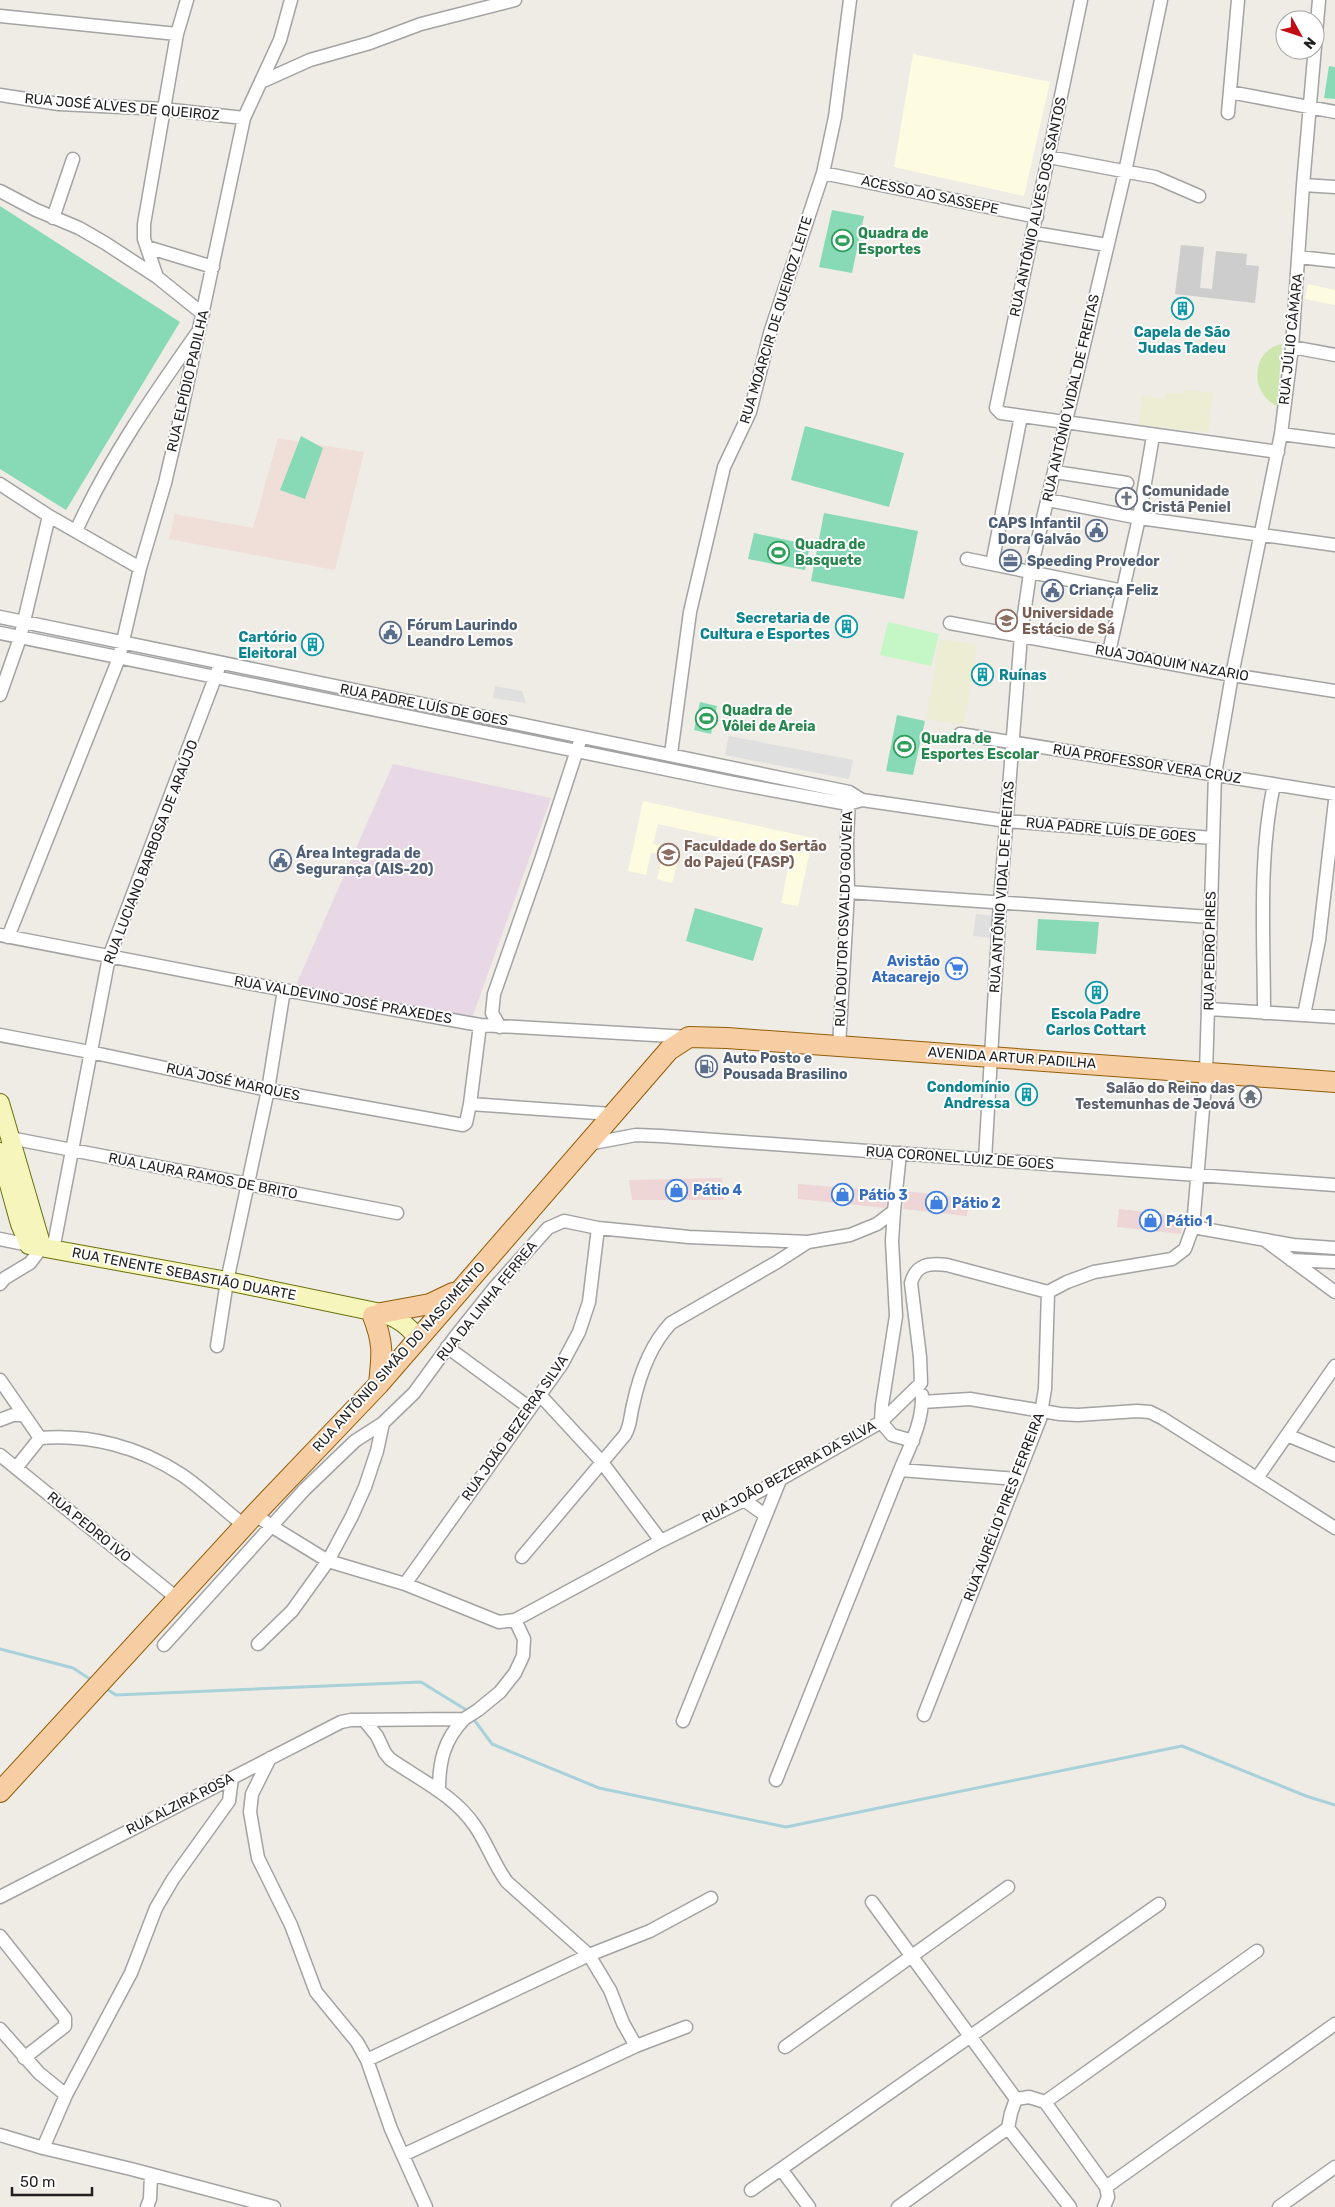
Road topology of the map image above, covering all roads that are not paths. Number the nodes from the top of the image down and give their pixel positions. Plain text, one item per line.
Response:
1 (186, 0) edge
2 (291, 0) edge
3 (514, 0) edge
4 (850, 0) edge
5 (1081, 0) edge
6 (1160, 0) edge
7 (1238, 0) edge
8 (1319, 0) edge
9 (0, 16) edge
10 (177, 34) junction
11 (261, 82) junction
12 (1230, 92) junction
13 (0, 95) edge
14 (163, 109) junction
15 (1311, 109) junction
16 (1335, 112) edge
17 (1228, 113) dead end
18 (244, 118) junction
19 (1049, 157) junction
20 (73, 159) dead end
21 (1125, 172) junction
22 (823, 173) junction
23 (1303, 185) junction
24 (1335, 187) edge
25 (0, 191) edge
26 (1199, 196) dead end
27 (1037, 217) junction
28 (53, 218) junction
29 (1034, 233) junction
30 (1107, 245) junction
31 (147, 247) junction
32 (1299, 258) junction
33 (1335, 261) edge
34 (213, 267) junction
35 (157, 277) junction
36 (203, 314) junction
37 (200, 329) junction
38 (1292, 347) junction
39 (1335, 355) edge
40 (1021, 416) junction
41 (1067, 423) junction
42 (1281, 434) junction
43 (1153, 436) junction
44 (1335, 441) edge
45 (1278, 452) junction
46 (1055, 472) junction
47 (1127, 482) dead end
48 (0, 484) edge
49 (1048, 500) junction
50 (48, 516) junction
51 (1138, 518) junction
52 (76, 531) junction
53 (1260, 535) junction
54 (1335, 545) edge
55 (967, 559) dead end
56 (992, 564) junction
57 (140, 568) junction
58 (1030, 574) junction
59 (1123, 591) junction
60 (0, 616) edge
61 (23, 621) junction
62 (950, 623) dead end
63 (0, 634) edge
64 (1021, 634) junction
65 (20, 638) junction
66 (122, 642) junction
67 (1109, 652) junction
68 (119, 658) junction
69 (220, 663) junction
70 (1232, 675) junction
71 (216, 678) junction
72 (1335, 691) edge
73 (0, 695) edge
74 (960, 734) dead end
75 (580, 736) junction
76 (1013, 743) junction
77 (577, 752) junction
78 (671, 754) junction
79 (1215, 774) junction
80 (1274, 784) junction
81 (1335, 794) edge
82 (848, 798) junction
83 (1335, 801) edge
84 (1007, 821) junction
85 (1212, 838) junction
86 (1330, 878) edge
87 (848, 892) junction
88 (1000, 902) junction
89 (1210, 917) junction
90 (4, 936) edge
91 (109, 957) junction
92 (284, 990) junction
93 (1209, 1009) junction
94 (1264, 1013) junction
95 (1304, 1015) junction
96 (1335, 1017) edge
97 (480, 1025) junction
98 (500, 1027) junction
99 (0, 1036) edge
100 (689, 1037) junction
101 (838, 1046) junction
102 (90, 1052) junction
103 (991, 1056) junction
104 (1206, 1073) junction
105 (1335, 1082) edge
106 (268, 1090) junction
107 (0, 1103) edge
108 (470, 1104) junction
109 (612, 1114) junction
110 (5, 1145) edge
111 (585, 1145) junction
112 (73, 1152) junction
113 (900, 1153) junction
114 (985, 1160) junction
115 (1197, 1175) junction
116 (247, 1185) junction
117 (1335, 1185) edge
118 (894, 1211) junction
119 (397, 1213) dead end
120 (1193, 1227) junction
121 (598, 1228) junction
122 (1262, 1238) junction
123 (0, 1239) edge
124 (808, 1242) junction
125 (1335, 1248) edge
126 (40, 1249) junction
127 (1291, 1260) junction
128 (1335, 1262) edge
129 (228, 1281) junction
130 (0, 1284) edge
131 (460, 1290) junction
132 (1048, 1292) junction
133 (1335, 1292) edge
134 (374, 1313) junction
135 (418, 1339) junction
136 (217, 1346) dead end
137 (448, 1347) junction
138 (1335, 1366) edge
139 (0, 1380) edge
140 (921, 1383) junction
141 (378, 1384) junction
142 (540, 1395) junction
143 (922, 1402) junction
144 (530, 1408) junction
145 (1042, 1410) junction
146 (23, 1415) junction
147 (0, 1420) edge
148 (881, 1422) junction
149 (383, 1423) junction
150 (1287, 1435) junction
151 (40, 1438) junction
152 (913, 1441) junction
153 (0, 1455) edge
154 (1335, 1455) edge
155 (601, 1461) junction
156 (16, 1468) junction
157 (900, 1470) junction
158 (1257, 1478) junction
159 (1017, 1479) junction
160 (780, 1480) junction
161 (744, 1500) junction
162 (765, 1515) junction
163 (257, 1522) junction
164 (1335, 1528) edge
165 (661, 1540) junction
166 (522, 1557) dead end
167 (328, 1561) junction
168 (405, 1584) junction
169 (178, 1599) junction
170 (516, 1620) junction
171 (258, 1644) dead end
172 (164, 1645) dead end
173 (924, 1715) dead end
174 (464, 1719) junction
175 (364, 1720) junction
176 (683, 1721) dead end
177 (270, 1758) junction
178 (232, 1778) junction
179 (776, 1780) dead end
180 (439, 1790) junction
181 (0, 1792) edge
182 (1008, 1887) dead end
183 (0, 1897) edge
184 (711, 1898) dead end
185 (872, 1902) dead end
186 (1159, 1904) dead end
187 (0, 1936) edge
188 (1257, 1950) dead end
189 (589, 1955) junction
190 (913, 1957) junction
191 (1335, 2024) edge
192 (686, 2028) dead end
193 (0, 2029) edge
194 (970, 2036) junction
195 (636, 2046) junction
196 (784, 2048) dead end
197 (24, 2058) junction
198 (367, 2060) junction
199 (66, 2095) junction
200 (1016, 2099) junction
201 (1045, 2102) junction
202 (1008, 2128) junction
203 (0, 2135) edge
204 (43, 2148) junction
205 (403, 2155) junction
206 (1335, 2167) edge
207 (781, 2168) junction
208 (151, 2175) junction
209 (1106, 2186) junction
210 (751, 2190) dead end
211 (147, 2207) edge
212 (274, 2207) edge
213 (426, 2207) edge
214 (809, 2207) edge
215 (898, 2207) edge
216 (1070, 2207) edge
217 (1104, 2207) edge
218 (1279, 2207) edge

1 - 10 street
2 - 11 street, RUA ELPÍDIO PADILHA
3 - 11 street
4 - 22 street, RUA MOARCIR DE QUEIROZ LEITE
5 - 19 street, RUA ANTÔNIO ALVES DOS SANTOS
6 - 21 street, RUA ANTÔNIO VIDAL DE FREITAS
7 - 12 street
8 - 15 street, RUA JÚLIO CÂMARA
9 - 10 street
10 - 14 street
11 - 18 street, RUA ELPÍDIO PADILHA
12 - 15 street
12 - 17 street
13 - 14 street, RUA JOSÉ ALVES DE QUEIROZ
14 - 18 street, RUA JOSÉ ALVES DE QUEIROZ
14 - 31 street
15 - 16 street
15 - 23 street, RUA JÚLIO CÂMARA
18 - 34 street, RUA ELPÍDIO PADILHA
19 - 21 street
19 - 27 street, RUA ANTÔNIO ALVES DOS SANTOS
20 - 28 street
21 - 26 street
21 - 30 street, RUA ANTÔNIO VIDAL DE FREITAS
22 - 27 street, ACESSO AO SASSEPE
22 - 78 street, RUA MOARCIR DE QUEIROZ LEITE
23 - 24 street
23 - 32 street, RUA JÚLIO CÂMARA
25 - 28 street
27 - 29 street, RUA ANTÔNIO ALVES DOS SANTOS
28 - 35 street
29 - 30 street
29 - 40 street, RUA ANTÔNIO ALVES DOS SANTOS
30 - 41 street, RUA ANTÔNIO VIDAL DE FREITAS
31 - 34 street
31 - 35 street
32 - 33 street
32 - 38 street, RUA JÚLIO CÂMARA
34 - 36 street, RUA ELPÍDIO PADILHA
35 - 36 street
36 - 37 street, RUA ELPÍDIO PADILHA
37 - 52 street
37 - 57 street, RUA ELPÍDIO PADILHA
38 - 39 street
38 - 42 street, RUA JÚLIO CÂMARA
40 - 41 street
40 - 56 street
41 - 43 street
41 - 46 street, RUA ANTÔNIO VIDAL DE FREITAS
42 - 44 street
42 - 45 street, RUA JÚLIO CÂMARA
43 - 45 street
43 - 51 street
45 - 53 street, RUA JÚLIO CÂMARA
46 - 47 street
46 - 49 street, RUA ANTÔNIO VIDAL DE FREITAS
48 - 50 street
49 - 51 street
49 - 58 street, RUA ANTÔNIO VIDAL DE FREITAS
50 - 52 street
50 - 61 street
51 - 53 street
51 - 59 street
52 - 57 street
53 - 54 street
53 - 70 street, RUA JÚLIO CÂMARA
55 - 56 street
56 - 58 street
57 - 66 street, RUA ELPÍDIO PADILHA
58 - 59 street
58 - 64 street, RUA ANTÔNIO VIDAL DE FREITAS
59 - 67 street
60 - 61 street, RUA PADRE LUÍS DE GOES
61 - 65 street
61 - 66 street, RUA PADRE LUÍS DE GOES
62 - 64 street, RUA JOAQUIM NAZARIO
63 - 65 street, RUA PADRE LUÍS DE GOES
64 - 67 street, RUA JOAQUIM NAZARIO
64 - 76 street, RUA ANTÔNIO VIDAL DE FREITAS
65 - 68 street, RUA PADRE LUÍS DE GOES
65 - 73 street
66 - 68 street, RUA ELPÍDIO PADILHA
66 - 69 street, RUA PADRE LUÍS DE GOES
67 - 70 street, RUA JOAQUIM NAZARIO
68 - 71 street, RUA PADRE LUÍS DE GOES
68 - 90 street, RUA ELPÍDIO PADILHA
69 - 71 street, RUA LUCIANO BARBOSA DE ARAÚJO
69 - 75 street, RUA PADRE LUÍS DE GOES
70 - 72 street, RUA JOAQUIM NAZARIO
70 - 79 street, RUA PEDRO PIRES
71 - 77 street, RUA PADRE LUÍS DE GOES
71 - 91 street, RUA LUCIANO BARBOSA DE ARAÚJO
74 - 76 street, RUA PROFESSOR VERA CRUZ
75 - 77 street
75 - 78 street, RUA PADRE LUÍS DE GOES
76 - 79 street, RUA PROFESSOR VERA CRUZ
76 - 84 street, RUA ANTÔNIO VIDAL DE FREITAS
77 - 82 street, RUA PADRE LUÍS DE GOES
77 - 98 street
78 - 82 street, RUA PADRE LUÍS DE GOES
79 - 80 street, RUA PROFESSOR VERA CRUZ
79 - 85 street, RUA PEDRO PIRES
80 - 81 street, RUA PROFESSOR VERA CRUZ
80 - 94 street
82 - 84 street, RUA PADRE LUÍS DE GOES
82 - 87 street, RUA DOUTOR OSVALDO GOUVEIA
83 - 86 street
84 - 85 street, RUA PADRE LUÍS DE GOES
84 - 88 street, RUA ANTÔNIO VIDAL DE FREITAS
85 - 89 street, RUA PEDRO PIRES
86 - 95 street
87 - 88 street
87 - 101 street, RUA DOUTOR OSVALDO GOUVEIA
88 - 89 street
88 - 103 street, RUA ANTÔNIO VIDAL DE FREITAS
89 - 93 street, RUA PEDRO PIRES
90 - 91 street, RUA VALDEVINO JOSÉ PRAXEDES
91 - 92 street, RUA VALDEVINO JOSÉ PRAXEDES
91 - 102 street, RUA LUCIANO BARBOSA DE ARAÚJO
92 - 97 street, RUA VALDEVINO JOSÉ PRAXEDES
92 - 106 street
93 - 94 street
93 - 104 street, RUA PEDRO PIRES
94 - 95 street
95 - 96 street
97 - 98 street, RUA VALDEVINO JOSÉ PRAXEDES
97 - 108 street
98 - 100 street, RUA VALDEVINO JOSÉ PRAXEDES
99 - 102 street, RUA JOSÉ MARQUES
100 - 101 main road, AVENIDA ARTUR PADILHA
100 - 109 main road, RUA ANTÔNIO SIMÃO DO NASCIMENTO
101 - 103 main road, AVENIDA ARTUR PADILHA
102 - 106 street, RUA JOSÉ MARQUES
102 - 112 street, RUA LUCIANO BARBOSA DE ARAÚJO
103 - 104 main road, AVENIDA ARTUR PADILHA
103 - 114 street, RUA ANTÔNIO VIDAL DE FREITAS
104 - 105 main road, AVENIDA ARTUR PADILHA
104 - 115 street, RUA PEDRO PIRES
106 - 108 street, RUA JOSÉ MARQUES
106 - 116 street
107 - 110 street
108 - 109 street
109 - 111 main road, RUA ANTÔNIO SIMÃO DO NASCIMENTO
110 - 112 street, RUA LAURA RAMOS DE BRITO
110 - 126 street
111 - 113 street, RUA CORONEL LUIZ DE GOES
111 - 131 main road, RUA ANTÔNIO SIMÃO DO NASCIMENTO
112 - 116 street, RUA LAURA RAMOS DE BRITO
112 - 126 street, RUA LUCIANO BARBOSA DE ARAÚJO
113 - 114 street, RUA CORONEL LUIZ DE GOES
113 - 118 street
114 - 115 street, RUA CORONEL LUIZ DE GOES
115 - 117 street, RUA CORONEL LUIZ DE GOES
115 - 120 street, RUA PEDRO PIRES
116 - 119 street, RUA LAURA RAMOS DE BRITO
116 - 129 street
118 - 124 street, RUA DA LINHA FERREA
118 - 148 street
120 - 122 street
120 - 132 street, RUA PEDRO PIRES
121 - 124 street, RUA DA LINHA FERREA
121 - 137 street, RUA DA LINHA FERREA
121 - 142 street, RUA JOÃO BEZERRA SILVA
122 - 125 street
122 - 127 street
123 - 126 street, RUA TENENTE SEBASTIÃO DUARTE
124 - 155 street
126 - 129 street, RUA TENENTE SEBASTIÃO DUARTE
126 - 130 street
127 - 128 street
127 - 133 street
129 - 134 street, RUA TENENTE SEBASTIÃO DUARTE
129 - 136 street
131 - 134 main road
131 - 135 main road, RUA ANTÔNIO SIMÃO DO NASCIMENTO
132 - 140 street
132 - 145 street, RUA AURÉLIO PIRES FERREIRA
134 - 135 street, RUA TENENTE SEBASTIÃO DUARTE
134 - 141 main road
135 - 141 main road, RUA ANTÔNIO SIMÃO DO NASCIMENTO
137 - 144 street
137 - 149 street, RUA DA LINHA FERREA
138 - 150 street
139 - 146 street
140 - 143 street
140 - 148 street, RUA JOÃO BEZERRA DA SILVA
141 - 163 main road, RUA ANTÔNIO SIMÃO DO NASCIMENTO
142 - 144 street, RUA JOÃO BEZERRA SILVA
142 - 155 street
143 - 145 street
143 - 152 street
144 - 168 street, RUA JOÃO BEZERRA SILVA
145 - 158 street
145 - 159 street, RUA AURÉLIO PIRES FERREIRA
146 - 147 street
146 - 151 street
148 - 152 street
148 - 160 street, RUA JOÃO BEZERRA DA SILVA
149 - 163 street, RUA DA LINHA FERREA
149 - 167 street
150 - 154 street
150 - 158 street
151 - 156 street
151 - 163 street
152 - 157 street
153 - 156 street, RUA PEDRO IVO
155 - 165 street
155 - 166 street
156 - 169 street, RUA PEDRO IVO
157 - 159 street
157 - 179 street
158 - 164 street
159 - 173 street, RUA AURÉLIO PIRES FERREIRA
160 - 161 street, RUA JOÃO BEZERRA DA SILVA
160 - 162 street
161 - 162 street
161 - 165 street, RUA JOÃO BEZERRA DA SILVA
162 - 176 street
163 - 167 street
163 - 169 main road, RUA ANTÔNIO SIMÃO DO NASCIMENTO
163 - 172 street, RUA DA LINHA FERREA
165 - 170 street, RUA JOÃO BEZERRA DA SILVA
167 - 168 street
167 - 171 street
168 - 170 street, RUA JOÃO BEZERRA DA SILVA
169 - 181 main road, RUA ANTÔNIO SIMÃO DO NASCIMENTO
170 - 174 street
174 - 175 street, RUA ALZIRA ROSA
174 - 180 street
175 - 177 street, RUA ALZIRA ROSA
175 - 180 street
177 - 178 street, RUA ALZIRA ROSA
177 - 198 street
178 - 183 street, RUA ALZIRA ROSA
178 - 199 street
180 - 189 street
182 - 190 street
184 - 189 street
185 - 190 street
186 - 194 street
187 - 197 street
188 - 201 street
189 - 195 street
189 - 198 street
190 - 194 street
190 - 196 street
191 - 209 street
192 - 195 street
193 - 197 street
194 - 200 street
194 - 207 street
195 - 205 street
197 - 199 street
198 - 205 street
199 - 204 street
200 - 201 street
200 - 202 street
201 - 209 street
202 - 215 street
202 - 216 street
203 - 204 street
204 - 208 street
205 - 213 street
206 - 218 street
207 - 210 street
207 - 214 street
208 - 211 street
208 - 212 street
209 - 217 street

